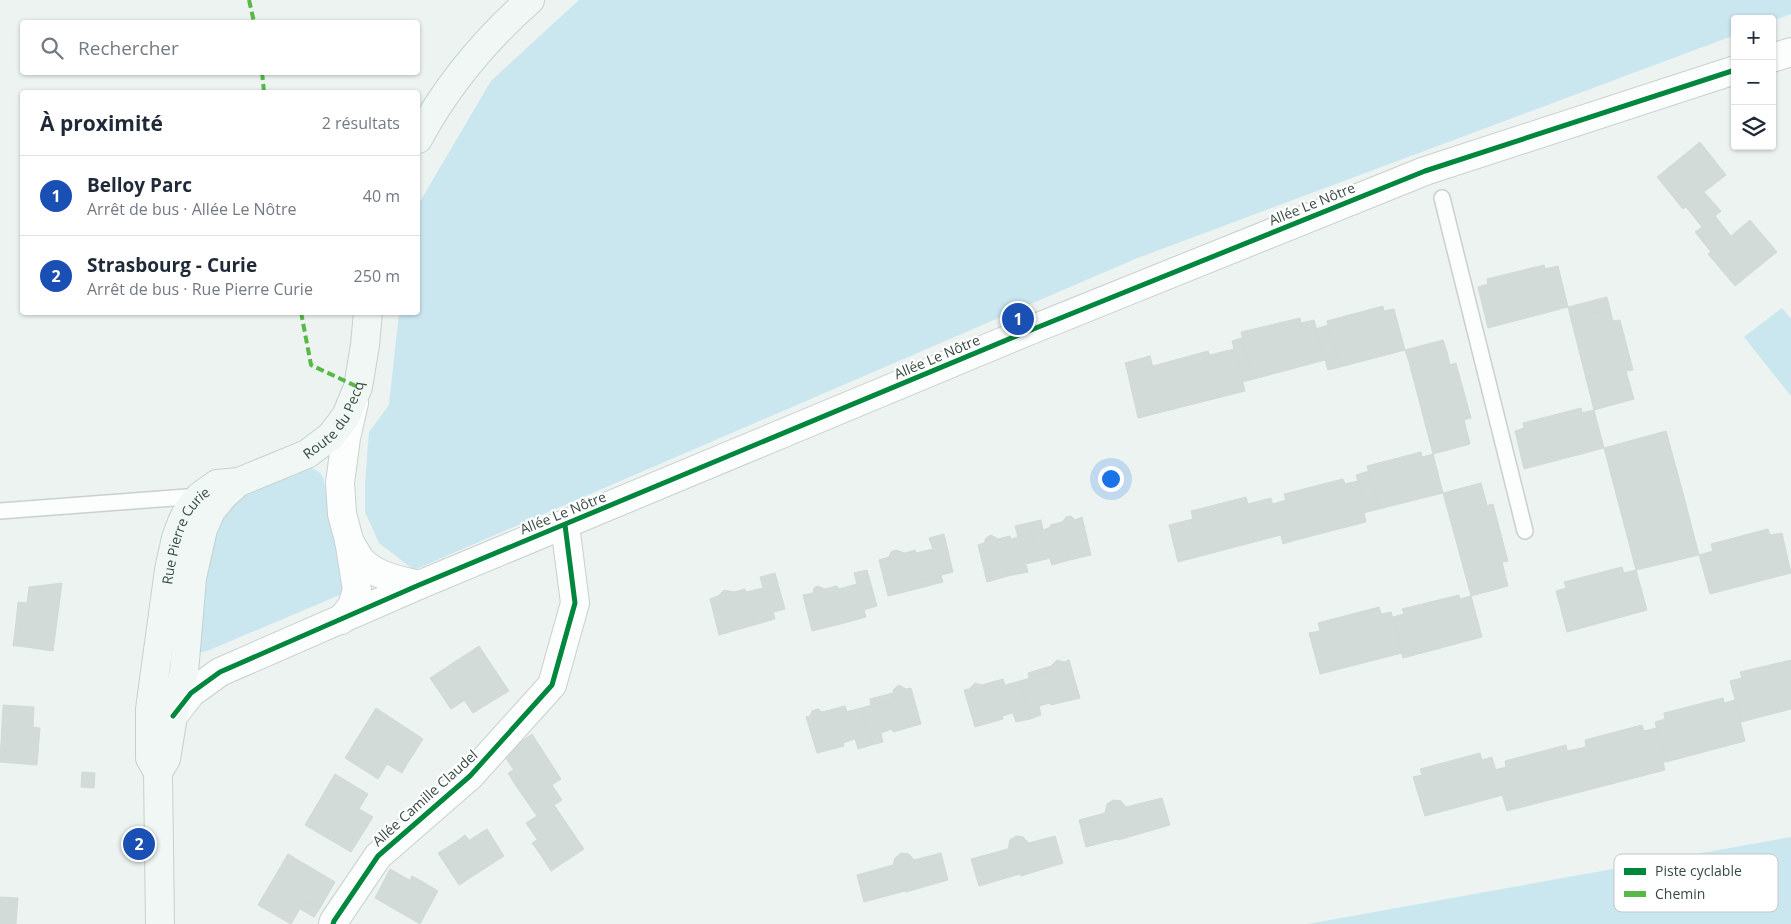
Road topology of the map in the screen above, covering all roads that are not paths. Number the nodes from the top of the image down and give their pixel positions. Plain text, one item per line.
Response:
1 (530, 0) edge
2 (1791, 52) edge
3 (1776, 57) edge
4 (1731, 71) edge
5 (420, 136) edge
6 (1442, 198) dead end
7 (368, 315) edge
8 (358, 388) junction
9 (307, 454) junction
10 (239, 482) junction
11 (340, 483) junction
12 (200, 496) junction
13 (0, 511) edge
14 (565, 525) junction
15 (1525, 531) dead end
16 (176, 538) junction
17 (349, 540) junction
18 (419, 585) junction
19 (341, 620) junction
20 (184, 672) junction
21 (220, 672) junction
22 (173, 716) junction
23 (158, 772) junction
24 (160, 924) edge
25 (334, 924) edge

1 - 5 main road
2 - 3 street
4 - 14 street, Allée Le Nôtre
6 - 15 lane
7 - 8 main road, Route du Pecq
8 - 9 main road, Route du Pecq
8 - 11 street
9 - 10 main road, Route du Pecq
9 - 11 street
10 - 12 main road, Rue Pierre Curie
10 - 20 main road, Rue Pierre Curie
11 - 17 street
12 - 13 lane
12 - 16 main road, Rue Pierre Curie
14 - 18 street, Allée Le Nôtre
14 - 25 street, Allée Camille Claudel
16 - 20 street
16 - 23 main road, Rue Pierre Curie
17 - 18 street
17 - 19 street
18 - 19 street, Allée Le Nôtre
19 - 21 street, Allée Le Nôtre
20 - 21 street
20 - 22 main road, Rue Pierre Curie
21 - 22 street, Allée Le Nôtre
22 - 23 main road, Rue Pierre Curie
23 - 24 main road, Rue Pierre Curie

